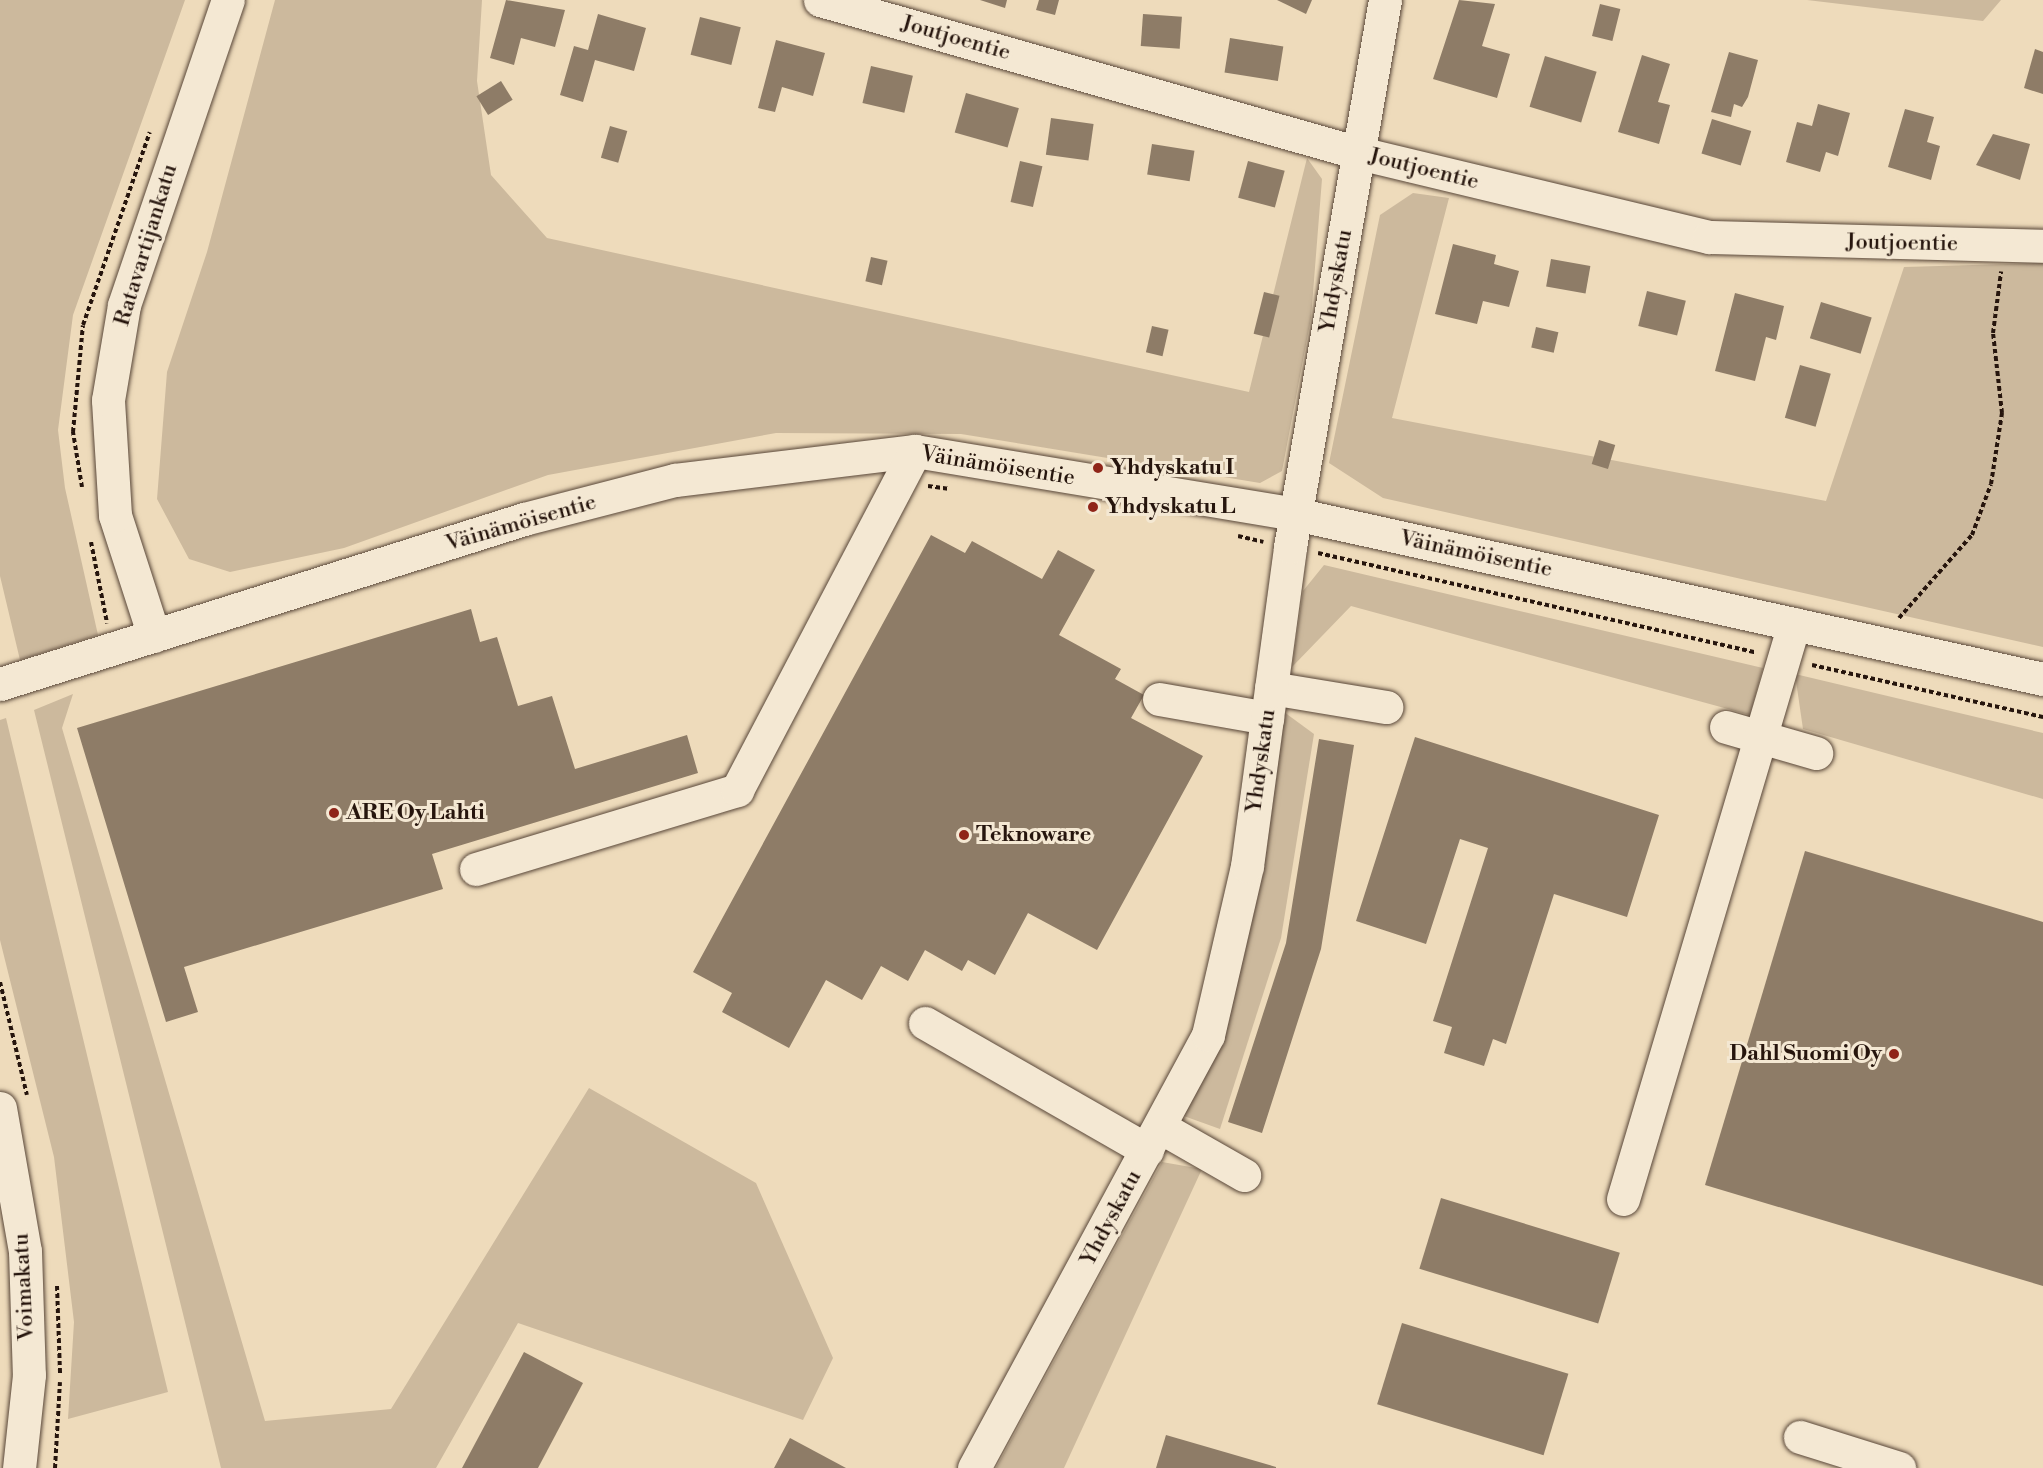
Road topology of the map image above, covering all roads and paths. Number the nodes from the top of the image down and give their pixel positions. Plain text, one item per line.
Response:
1 (228, 0) edge
2 (820, 0) edge
3 (1385, 0) edge
4 (1359, 153) junction
5 (2005, 245) junction
6 (2043, 246) edge
7 (915, 452) junction
8 (899, 482) junction
9 (956, 489) dead end
10 (1295, 514) junction
11 (1234, 536) dead end
12 (1290, 547) junction
13 (1794, 624) junction
14 (154, 636) junction
15 (1873, 642) junction
16 (1784, 659) junction
17 (2043, 679) edge
18 (0, 684) edge
19 (1159, 699) dead end
20 (1269, 703) junction
21 (1386, 707) dead end
22 (2043, 717) edge
23 (1726, 727) dead end
24 (1762, 738) junction
25 (1816, 753) dead end
26 (476, 869) dead end
27 (925, 1023) dead end
28 (0, 1108) edge
29 (1154, 1138) junction
30 (6, 1174) edge
31 (1244, 1175) dead end
32 (1623, 1199) dead end
33 (1800, 1437) dead end
34 (19, 1468) edge
35 (974, 1468) edge
36 (1899, 1468) edge

1 - 14 street, Ratavartijankatu
2 - 4 street, Joutjoentie
3 - 4 street, Yhdyskatu
4 - 5 street, Joutjoentie
4 - 10 street, Yhdyskatu
5 - 6 street, Joutjoentie
5 - 15 path
7 - 8 street
7 - 10 street, Väinämöisentie
7 - 14 street, Väinämöisentie
8 - 9 path
8 - 26 street
10 - 12 street, Yhdyskatu
10 - 13 street, Väinämöisentie
11 - 12 path
12 - 16 path
12 - 20 street, Yhdyskatu
13 - 15 street, Väinämöisentie
13 - 16 street
14 - 18 street, Väinämöisentie
15 - 17 street, Väinämöisentie
16 - 22 path
16 - 24 street
19 - 20 street
20 - 21 street
20 - 29 street, Yhdyskatu
23 - 24 street
24 - 25 street
24 - 32 street
27 - 29 street
28 - 30 street, Voimakatu
29 - 31 street
29 - 35 street, Yhdyskatu
30 - 34 street, Voimakatu
33 - 36 street

